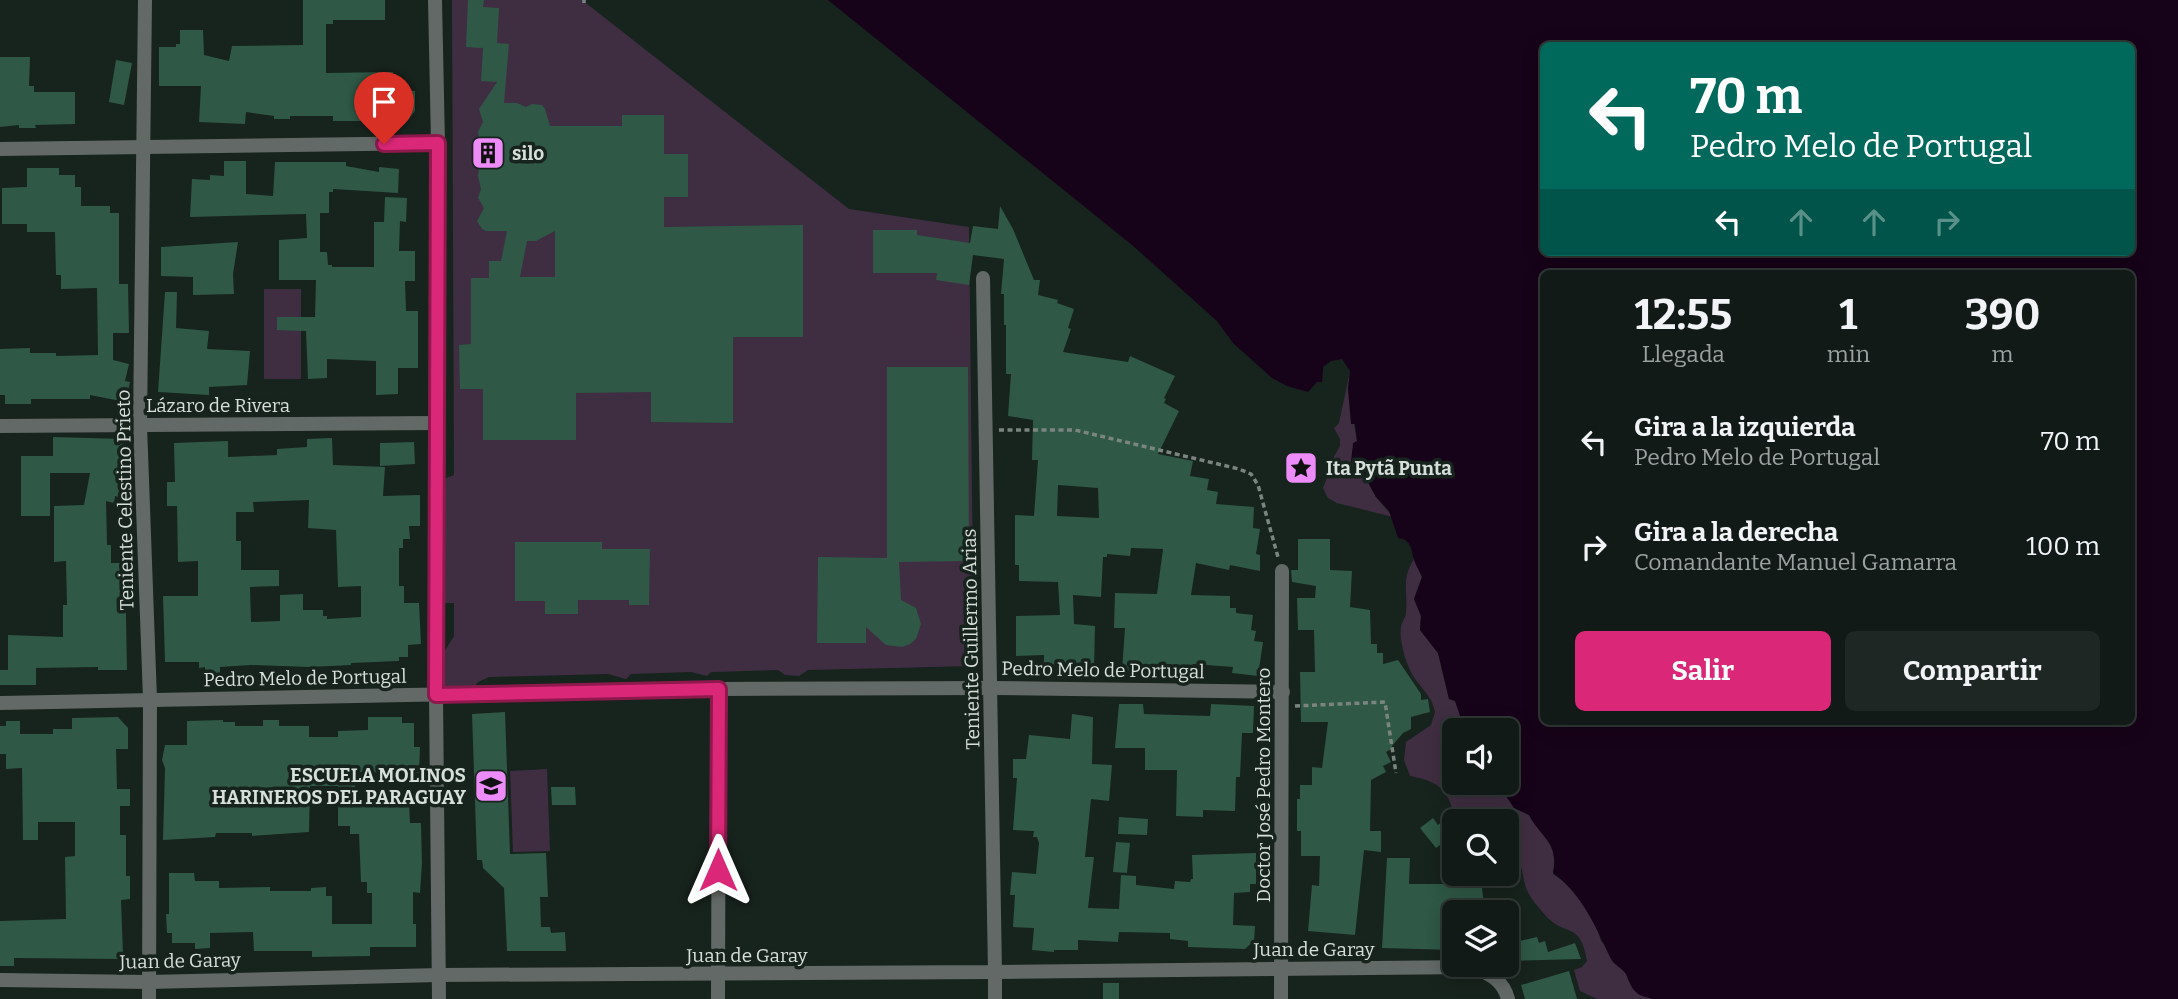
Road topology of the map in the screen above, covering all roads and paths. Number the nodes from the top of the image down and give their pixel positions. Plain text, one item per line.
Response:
1 (145, 0) edge
2 (435, 0) edge
3 (438, 143) junction
4 (143, 146) junction
5 (0, 149) edge
6 (983, 278) dead end
7 (436, 423) junction
8 (140, 425) junction
9 (0, 426) edge
10 (986, 430) junction
11 (1282, 571) joint
12 (991, 688) junction
13 (719, 689) junction
14 (436, 695) junction
15 (150, 699) junction
16 (1282, 699) junction
17 (0, 703) edge
18 (1396, 773) dead end
19 (1281, 968) junction
20 (995, 972) junction
21 (718, 974) junction
22 (439, 975) junction
23 (0, 980) edge
24 (148, 982) junction
25 (149, 999) edge
26 (439, 999) edge
27 (718, 999) edge
28 (995, 999) edge
29 (1281, 999) edge
30 (1508, 999) edge

1 - 4 street, Teniente Celestino Prieto
2 - 3 street
3 - 4 street
3 - 7 street
4 - 5 street
4 - 8 street, Teniente Celestino Prieto
6 - 10 street, Teniente Guillermo Arias
7 - 8 street, Lázaro de Rivera
7 - 14 street
8 - 9 street, Lázaro de Rivera
8 - 15 street, Teniente Celestino Prieto
10 - 11 path
10 - 12 street, Teniente Guillermo Arias
11 - 16 street, Doctor José Pedro Montero
12 - 13 street, Pedro Melo de Portugal
12 - 16 street, Pedro Melo de Portugal
12 - 20 street, Teniente Guillermo Arias
13 - 14 street, Pedro Melo de Portugal
13 - 21 street
14 - 15 street, Pedro Melo de Portugal
14 - 22 street
15 - 17 street, Pedro Melo de Portugal
15 - 24 street, Teniente Celestino Prieto
16 - 18 path
16 - 19 street, Doctor José Pedro Montero
19 - 20 street, Juan de Garay
19 - 29 street, Doctor José Pedro Montero
19 - 30 street, Juan de Garay
20 - 21 street, Juan de Garay
20 - 28 street, Teniente Guillermo Arias
21 - 22 street, Juan de Garay
21 - 27 street
22 - 24 street, Juan de Garay
22 - 26 street
23 - 24 street, Juan de Garay
24 - 25 street, Teniente Celestino Prieto

